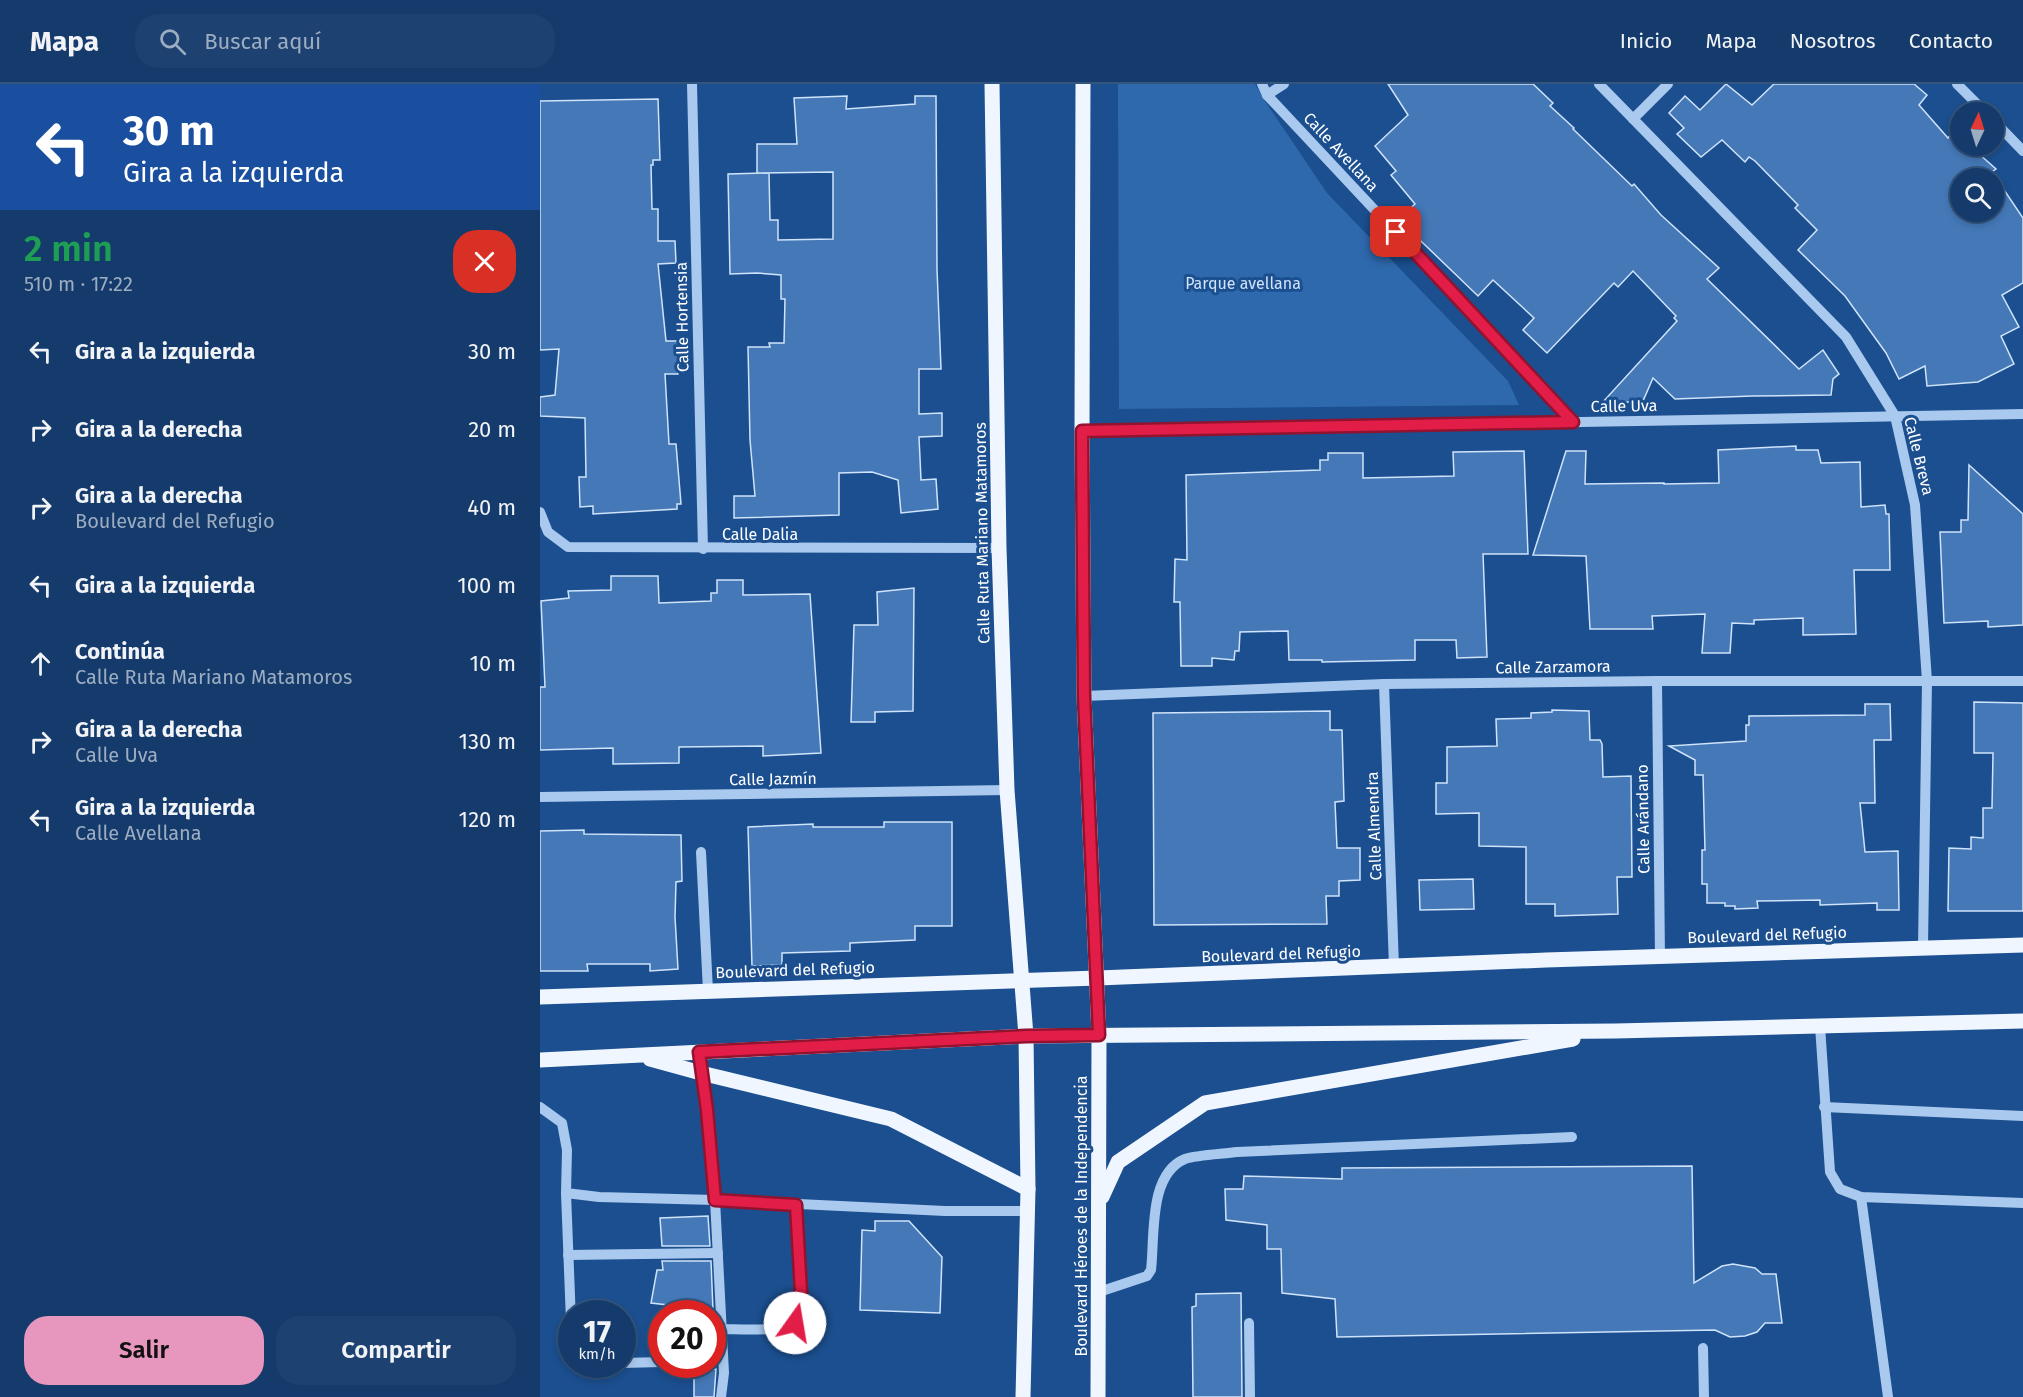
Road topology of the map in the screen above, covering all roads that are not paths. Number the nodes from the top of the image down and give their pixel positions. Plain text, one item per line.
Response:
1 (692, 84) edge
2 (992, 84) edge
3 (1083, 84) edge
4 (1262, 84) edge
5 (1284, 84) edge
6 (1599, 84) edge
7 (1668, 84) edge
8 (1957, 84) edge
9 (1267, 95) junction
10 (1975, 102) edge
11 (1633, 119) junction
12 (2004, 131) edge
13 (2023, 151) edge
14 (2023, 414) edge
15 (1895, 416) junction
16 (1573, 422) junction
17 (1082, 431) junction
18 (540, 512) edge
19 (999, 548) junction
20 (703, 549) junction
21 (1657, 681) junction
22 (1927, 681) junction
23 (2023, 681) edge
24 (1384, 684) junction
25 (1084, 696) junction
26 (1007, 790) junction
27 (540, 798) edge
28 (701, 852) dead end
29 (2023, 945) edge
30 (1923, 948) junction
31 (1660, 957) junction
32 (1394, 967) junction
33 (1098, 978) junction
34 (1022, 981) junction
35 (708, 992) junction
36 (540, 998) edge
37 (2023, 1021) edge
38 (1820, 1026) junction
39 (1616, 1031) junction
40 (1099, 1035) junction
41 (1026, 1036) junction
42 (699, 1052) junction
43 (639, 1055) junction
44 (540, 1060) edge
45 (701, 1073) junction
46 (540, 1107) edge
47 (1824, 1107) junction
48 (2023, 1116) edge
49 (1572, 1137) dead end
50 (1028, 1189) junction
51 (566, 1193) junction
52 (1861, 1197) junction
53 (715, 1200) junction
54 (1100, 1202) junction
55 (2023, 1203) edge
56 (796, 1205) junction
57 (1027, 1210) junction
58 (718, 1253) junction
59 (568, 1255) junction
60 (1099, 1292) junction
61 (570, 1300) edge
62 (720, 1300) edge
63 (1249, 1323) dead end
64 (726, 1329) edge
65 (1702, 1348) dead end
66 (723, 1378) edge
67 (721, 1397) edge
68 (1023, 1397) edge
69 (1098, 1397) edge
70 (1250, 1397) edge
71 (1704, 1397) edge
72 (1888, 1397) edge

1 - 20 street, Calle Hortensia
2 - 19 main road, Calle Ruta Mariano Matamoros
3 - 17 main road
4 - 9 street, Calle Avellana
5 - 9 street
6 - 11 street, Calle Breva
7 - 11 street
8 - 10 street
9 - 16 street, Calle Avellana
11 - 15 street, Calle Breva
12 - 13 street
14 - 15 street, Calle Uva
15 - 16 street, Calle Uva
15 - 22 street, Calle Breva
16 - 17 street, Calle Uva
17 - 25 main road
18 - 20 street, Calle Dalia
19 - 20 street, Calle Dalia
19 - 26 main road, Calle Ruta Mariano Matamoros
21 - 22 street, Calle Zarzamora
21 - 24 street, Calle Zarzamora
21 - 31 street, Calle Arándano
22 - 23 street, Calle Zarzamora
22 - 30 street, Calle Breva
24 - 25 street, Calle Zarzamora
24 - 32 street, Calle Almendra
25 - 33 main road
26 - 27 street, Calle Jazmín
26 - 34 main road, Calle Ruta Mariano Matamoros
28 - 35 street
29 - 30 main road, Boulevard del Refugio
30 - 31 main road, Boulevard del Refugio
31 - 32 main road, Boulevard del Refugio
32 - 33 main road, Boulevard del Refugio
33 - 34 main road, Boulevard del Refugio
33 - 40 main road, Boulevard Héroes de la Independencia
34 - 35 main road, Boulevard del Refugio
34 - 41 main road, Calle Ruta Mariano Matamoros
35 - 36 main road, Boulevard del Refugio
37 - 38 main road
38 - 39 main road
38 - 47 street
39 - 40 main road
39 - 54 main road
40 - 41 main road
40 - 54 main road, Boulevard Héroes de la Independencia
41 - 42 main road
41 - 50 main road
42 - 43 main road
42 - 45 street
43 - 44 main road
43 - 45 main road
45 - 50 main road
45 - 53 street
46 - 51 street
47 - 48 street
47 - 52 street
49 - 60 street
50 - 57 main road
51 - 53 street
51 - 59 street
52 - 55 street
52 - 72 street
53 - 56 street
53 - 58 street
54 - 60 main road, Boulevard Héroes de la Independencia
56 - 57 street
56 - 64 street
57 - 68 main road
58 - 59 street
58 - 62 street
59 - 61 street
60 - 69 main road, Boulevard Héroes de la Independencia
63 - 70 street
65 - 71 street
66 - 67 street

